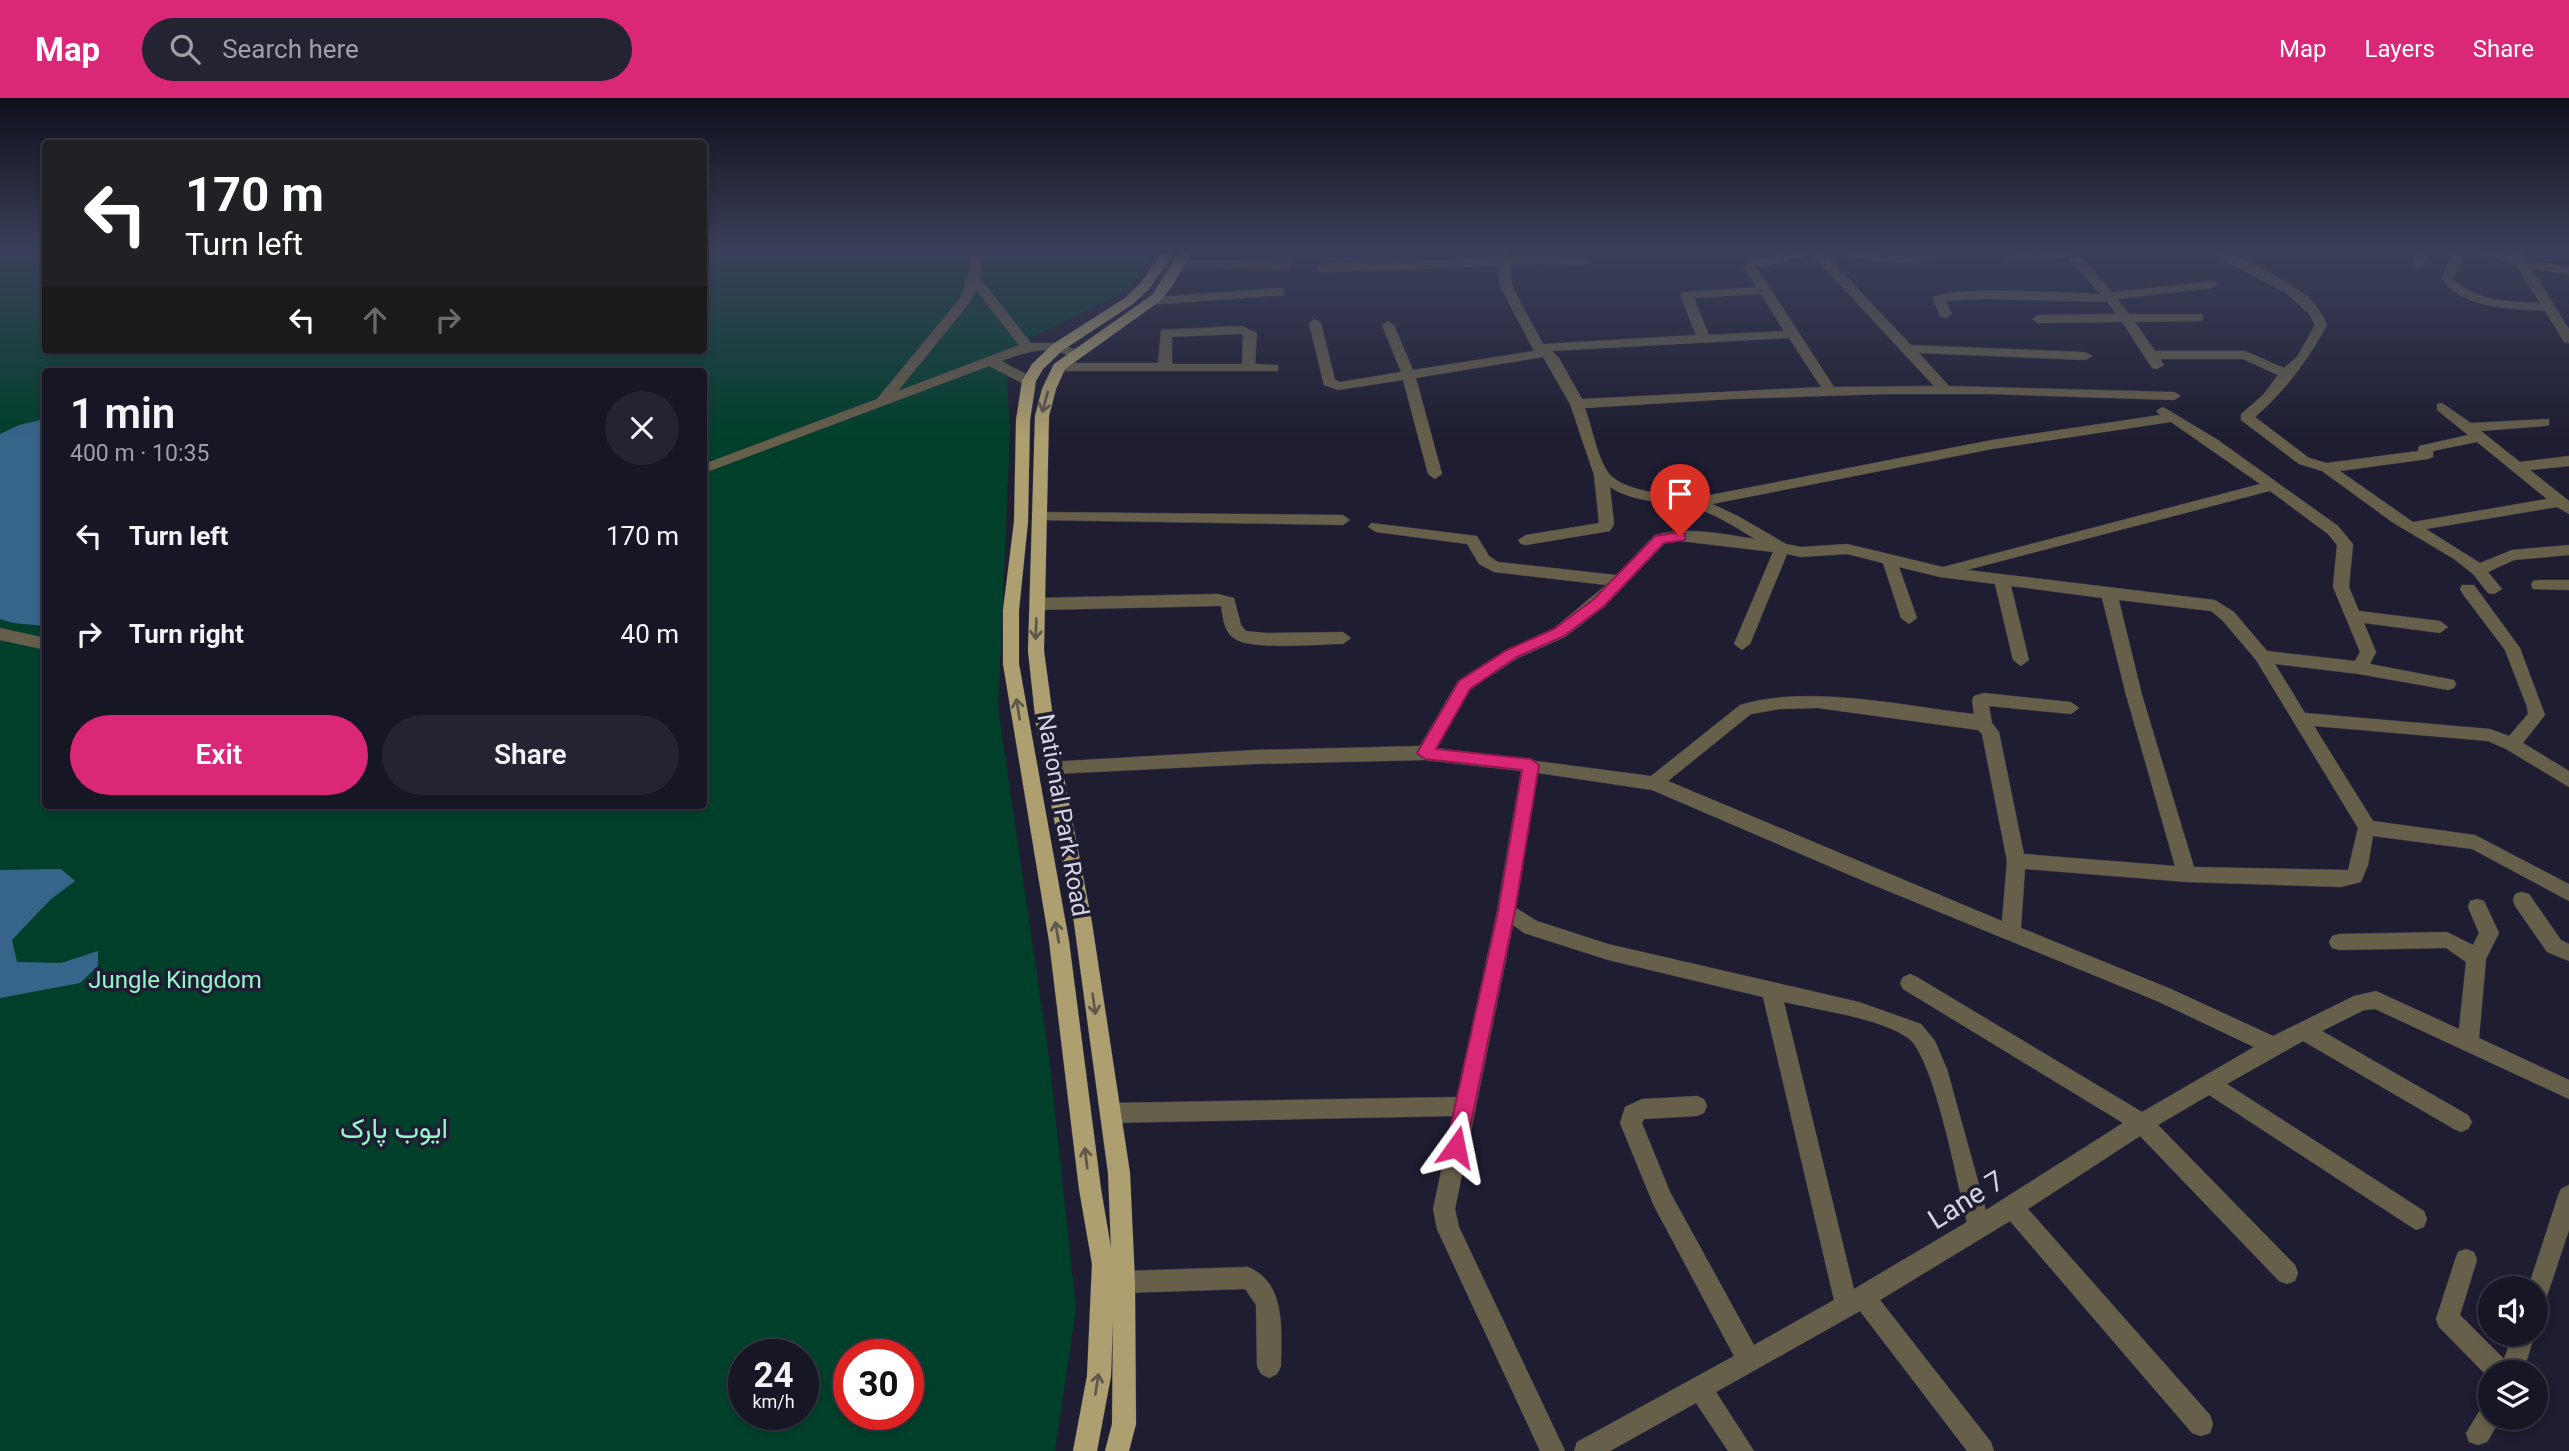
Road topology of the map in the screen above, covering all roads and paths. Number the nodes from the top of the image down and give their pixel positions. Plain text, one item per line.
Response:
1 (955, 313) edge
2 (1001, 313) edge
3 (1114, 313) edge
4 (1131, 313) edge
5 (1521, 313) edge
6 (1693, 313) edge
7 (1779, 313) edge
8 (1875, 313) edge
9 (2120, 313) edge
10 (2316, 313) edge
11 (2553, 313) edge
12 (2198, 317) dead end
13 (2038, 319) dead end
14 (2124, 319) junction
15 (1315, 323) dead end
16 (1388, 325) dead end
17 (1793, 334) junction
18 (2568, 336) edge
19 (1704, 339) junction
20 (1027, 347) junction
21 (1907, 349) junction
22 (1542, 350) junction
23 (1066, 351) junction
24 (2085, 356) dead end
25 (990, 361) junction
26 (1059, 367) junction
27 (1165, 368) junction
28 (1248, 368) junction
29 (1273, 368) dead end
30 (2286, 374) junction
31 (1409, 376) junction
32 (1029, 381) junction
33 (895, 386) junction
34 (1830, 391) junction
35 (1947, 391) junction
36 (911, 392) junction
37 (2139, 396) junction
38 (2174, 396) dead end
39 (1577, 404) junction
40 (878, 405) junction
41 (2442, 407) dead end
42 (2172, 418) junction
43 (2544, 422) dead end
44 (2473, 432) junction
45 (2569, 461) edge
46 (2516, 467) junction
47 (707, 468) edge
48 (2327, 468) junction
49 (1435, 474) dead end
50 (1601, 475) junction
51 (2272, 486) junction
52 (1695, 503) junction
53 (2565, 505) edge
54 (1041, 517) junction
55 (1343, 520) dead end
56 (1376, 527) dead end
57 (2411, 527) junction
58 (1526, 540) dead end
59 (1782, 548) junction
60 (2569, 550) edge
61 (1890, 562) junction
62 (2478, 570) junction
63 (1940, 572) junction
64 (2002, 579) junction
65 (1619, 581) junction
66 (2539, 585) dead end
67 (2569, 585) edge
68 (2109, 592) junction
69 (1037, 604) junction
70 (2353, 616) junction
71 (1909, 618) dead end
72 (2440, 626) dead end
73 (0, 634) edge
74 (1343, 638) dead end
75 (42, 643) edge
76 (1742, 644) dead end
77 (2262, 656) junction
78 (2021, 660) dead end
79 (2360, 668) junction
80 (2448, 684) dead end
81 (2071, 708) dead end
82 (2303, 719) junction
83 (1984, 725) junction
84 (2512, 744) junction
85 (1425, 753) junction
86 (1531, 765) junction
87 (1054, 767) junction
88 (2569, 780) edge
89 (1654, 783) junction
90 (2367, 828) junction
91 (2016, 861) junction
92 (2187, 874) junction
93 (2569, 893) edge
94 (2522, 900) dead end
95 (2477, 907) dead end
96 (1506, 911) junction
97 (2011, 933) junction
98 (2339, 942) dead end
99 (2569, 953) edge
100 (2476, 959) junction
101 (1910, 983) dead end
102 (1771, 990) junction
103 (2304, 1031) junction
104 (2468, 1044) junction
105 (2273, 1046) junction
106 (2210, 1084) junction
107 (2569, 1090) edge
108 (1465, 1105) junction
109 (1697, 1105) dead end
110 (1110, 1113) junction
111 (2461, 1122) dead end
112 (2142, 1123) junction
113 (2569, 1196) edge
114 (2012, 1207) junction
115 (2416, 1219) dead end
116 (1979, 1227) junction
117 (1122, 1229) junction
118 (1098, 1233) junction
119 (2466, 1260) dead end
120 (2287, 1273) dead end
121 (2543, 1276) edge
122 (1124, 1282) junction
123 (1855, 1302) junction
124 (2488, 1360) edge
125 (1749, 1361) junction
126 (1269, 1366) dead end
127 (1700, 1389) junction
128 (2201, 1424) dead end
129 (1085, 1451) edge
130 (1117, 1451) edge
131 (1553, 1451) edge
132 (1586, 1451) edge
133 (1742, 1451) edge
134 (1982, 1451) edge

1 - 33 street
2 - 20 street
3 - 23 main road, National Park Road
4 - 23 main road, National Park Road
5 - 22 street
6 - 19 street
7 - 17 street
8 - 21 street
9 - 14 street
10 - 30 street
11 - 18 street
12 - 14 street
13 - 14 street
14 - 30 street
15 - 31 street
16 - 31 street
17 - 19 street
17 - 34 street
19 - 22 street
20 - 23 street
20 - 25 street
21 - 24 street
21 - 35 street
22 - 31 street
22 - 39 street
23 - 26 main road, National Park Road
23 - 32 main road, National Park Road
25 - 32 street
25 - 36 street
26 - 27 street
26 -> 54 main road, National Park Road
27 - 28 street
27 - 28 street
28 - 29 street
30 - 48 street
31 - 49 street
118 -> 32 main road, National Park Road
33 - 36 street
33 - 40 street
34 - 35 street
34 - 39 street
35 - 37 street
36 - 40 street
37 - 38 street
37 - 42 street
39 - 50 street
40 - 47 street
41 - 44 street
42 - 51 street
42 - 52 street
43 - 44 street
44 - 46 street
44 - 48 street
45 - 46 street
46 - 53 street
48 - 57 street
50 - 52 street
50 - 58 street
51 - 63 street
51 - 70 street
52 - 59 street
53 - 57 street
54 - 55 street
54 - 69 main road, National Park Road
56 - 65 street
57 - 62 street
59 - 61 street
59 - 65 street
59 - 76 street
60 - 62 street
61 - 63 street
61 - 71 street
62 - 84 street
63 - 64 street
64 - 68 street
64 - 78 street
65 - 85 street
66 - 67 street
68 - 77 street
68 - 92 street
69 - 74 street
69 -> 87 main road, National Park Road
70 - 72 street
70 - 79 street
73 - 75 street
77 - 79 street
77 - 82 street
79 - 80 street
81 - 83 street
82 - 84 street
82 - 90 street
83 - 89 street
83 - 91 street
84 - 88 street
85 - 86 street
85 - 87 street
86 - 89 street
86 - 96 street
87 -> 110 main road, National Park Road
89 - 97 street
90 - 92 street
90 - 93 street
91 - 92 street
91 - 97 street
94 - 99 street
95 - 100 street
96 - 102 street
96 - 108 street
97 - 105 street
98 - 100 street
100 - 104 street
101 - 112 street
102 - 116 street
102 - 123 street
103 - 104 street, Lane 7
103 - 105 street, Lane 7
103 - 111 street
104 - 107 street
105 - 106 street, Lane 7
106 - 112 street, Lane 7
106 - 115 street
108 - 110 street
108 - 131 street
109 - 125 street
110 - 117 main road, National Park Road
112 - 114 street, Lane 7
112 - 120 street
113 - 121 street
114 - 116 street, Lane 7
114 - 128 street
116 - 123 street, Lane 7
117 - 118 main road
117 - 122 main road, National Park Road
129 -> 118 main road, National Park Road
119 - 124 street
122 - 126 street
122 - 130 main road, National Park Road
123 - 125 street, Lane 7
123 - 134 street
125 - 127 street, Lane 7
127 - 132 street, Lane 7
127 - 133 street

